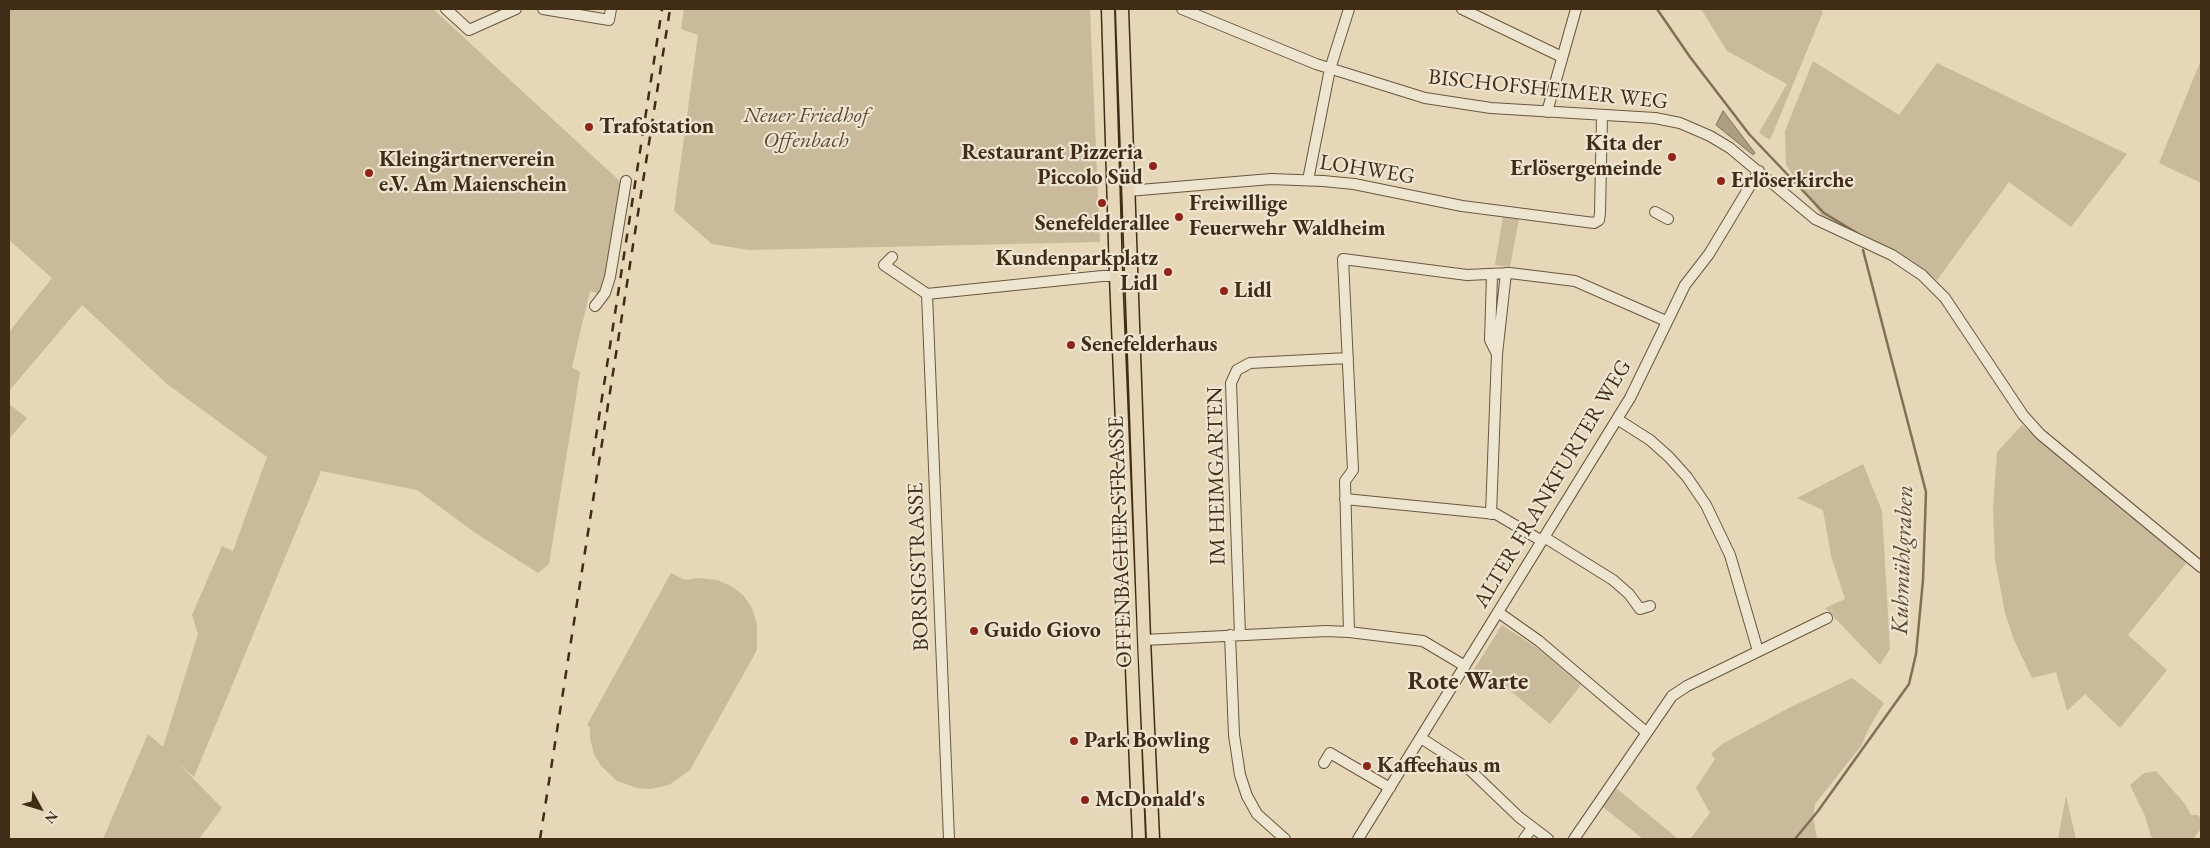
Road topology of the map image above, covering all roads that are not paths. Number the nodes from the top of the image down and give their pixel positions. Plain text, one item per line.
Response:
1 (446, 9) edge
2 (516, 9) edge
3 (543, 9) edge
4 (611, 9) edge
5 (1108, 9) edge
6 (1122, 9) edge
7 (1182, 9) edge
8 (1349, 9) edge
9 (1462, 9) edge
10 (1576, 9) edge
11 (1562, 57) junction
12 (1330, 69) junction
13 (1547, 112) junction
14 (1602, 115) junction
15 (1759, 171) junction
16 (1308, 180) junction
17 (626, 181) dead end
18 (1128, 191) junction
19 (1655, 212) dead end
20 (1668, 219) dead end
21 (892, 257) dead end
22 (1506, 273) junction
23 (1492, 274) junction
24 (1116, 276) junction
25 (1131, 276) junction
26 (927, 294) junction
27 (595, 306) dead end
28 (1666, 322) junction
29 (1497, 354) junction
30 (1348, 358) junction
31 (1617, 419) junction
32 (1345, 499) junction
33 (1491, 514) junction
34 (1543, 539) junction
35 (2201, 567) edge
36 (1650, 606) dead end
37 (1498, 612) junction
38 (1827, 618) dead end
39 (1349, 632) junction
40 (1235, 635) junction
41 (1144, 640) junction
42 (1758, 651) junction
43 (1465, 666) junction
44 (1646, 732) junction
45 (1421, 738) junction
46 (1324, 764) dead end
47 (1390, 788) junction
48 (1532, 828) junction
49 (949, 839) edge
50 (1139, 839) edge
51 (1153, 839) edge
52 (1284, 839) edge
53 (1358, 839) edge
54 (1524, 839) edge
55 (1548, 839) edge
56 (1574, 839) edge

1 - 2 street
3 - 4 street
5 - 24 main road, OFFENBACHER STRASSE
6 - 18 main road, OFFENBACHER STRASSE
7 - 12 street, BISCHOFSHEIMER WEG
8 - 12 street
9 - 11 street
10 - 11 street
11 - 13 street
12 - 13 street, BISCHOFSHEIMER WEG
12 - 16 street
13 - 14 street, BISCHOFSHEIMER WEG
14 - 15 street, BISCHOFSHEIMER WEG
14 - 16 street, LOHWEG
15 - 28 street, ALTER FRANKFURTER WEG
15 - 35 street, BISCHOFSHEIMER WEG
16 - 18 street, LOHWEG
17 - 27 street
18 - 25 main road, OFFENBACHER STRASSE
19 - 20 street
21 - 26 street
22 - 23 street
22 - 28 street
22 - 29 street
23 - 29 street
23 - 30 street
24 - 25 street
24 - 26 street
24 - 50 main road, OFFENBACHER STRASSE
25 - 41 main road, OFFENBACHER STRASSE
26 - 49 street, BORSIGSTRASSE
28 - 31 street, ALTER FRANKFURTER WEG
29 - 33 street
30 - 32 street
30 - 40 street, IM HEIMGARTEN
31 - 34 street, ALTER FRANKFURTER WEG
31 - 42 street
32 - 33 street
32 - 39 street
33 - 34 street
34 - 36 street
34 - 37 street, ALTER FRANKFURTER WEG
37 - 43 street, ALTER FRANKFURTER WEG
37 - 44 street
38 - 42 street
39 - 40 street
39 - 43 street
40 - 41 street
40 - 52 street, IM HEIMGARTEN
41 - 51 main road, OFFENBACHER STRASSE
42 - 44 street
43 - 45 street, ALTER FRANKFURTER WEG
44 - 56 street
45 - 47 street, ALTER FRANKFURTER WEG
45 - 48 street
46 - 47 street
47 - 53 street, ALTER FRANKFURTER WEG
48 - 54 street
48 - 55 street

